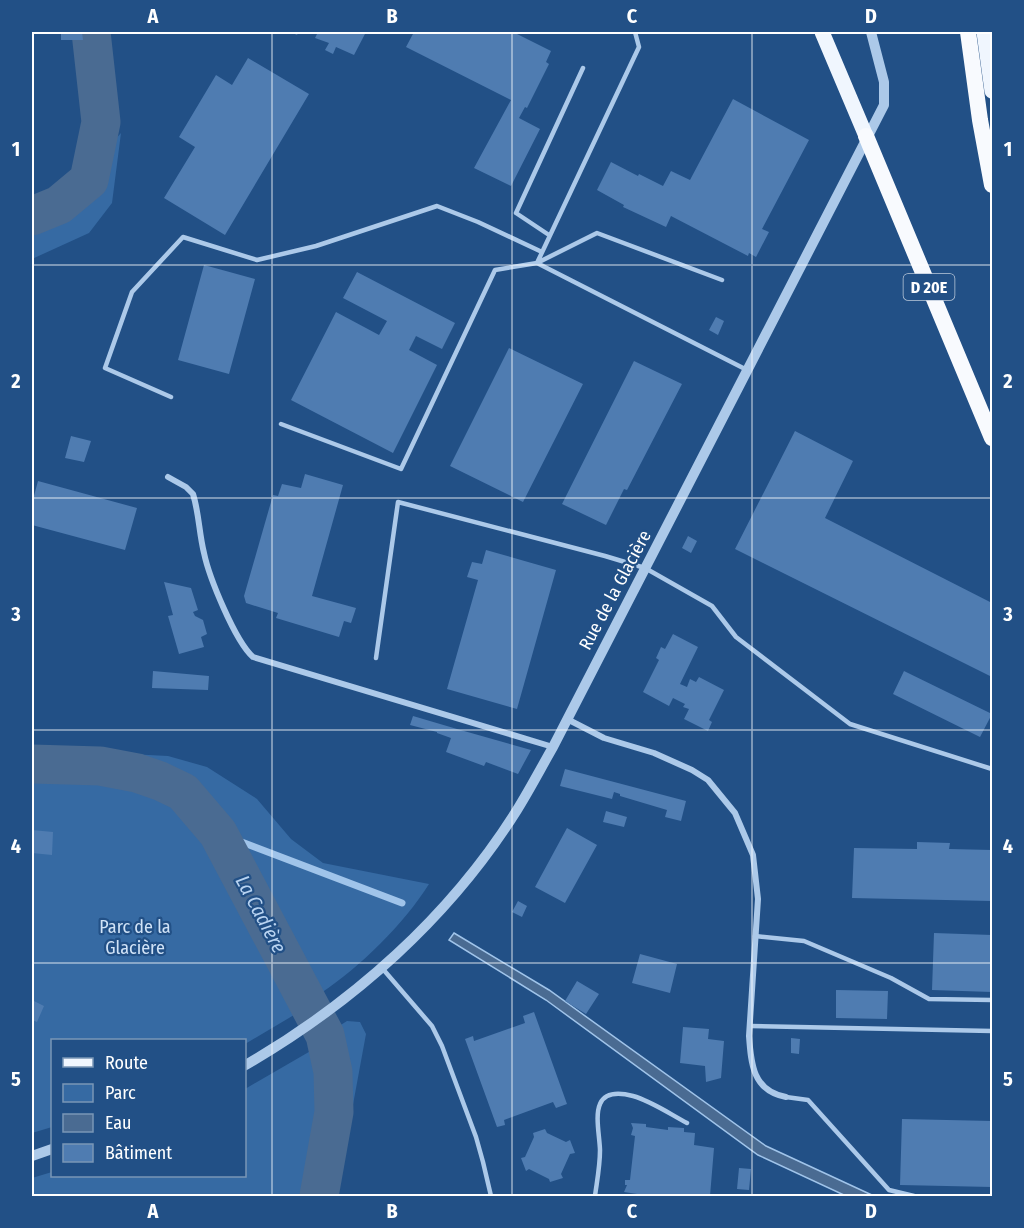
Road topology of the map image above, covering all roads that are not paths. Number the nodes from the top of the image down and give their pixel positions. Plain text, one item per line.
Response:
1 (635, 32) edge
2 (822, 32) edge
3 (871, 32) edge
4 (968, 32) edge
5 (984, 32) edge
6 (583, 68) dead end
7 (993, 91) edge
8 (866, 136) junction
9 (993, 185) edge
10 (549, 235) junction
11 (542, 252) junction
12 (537, 262) junction
13 (722, 280) dead end
14 (747, 370) junction
15 (171, 397) dead end
16 (281, 424) dead end
17 (993, 438) edge
18 (168, 477) dead end
19 (645, 568) junction
20 (376, 658) dead end
21 (567, 718) junction
22 (553, 747) junction
23 (993, 769) edge
24 (755, 936) junction
25 (382, 968) junction
26 (993, 1000) edge
27 (750, 1026) junction
28 (993, 1031) edge
29 (246, 1065) edge
30 (786, 1097) joint
31 (687, 1123) dead end
32 (51, 1149) edge
33 (32, 1156) edge
34 (490, 1197) edge
35 (595, 1197) edge
36 (914, 1197) edge

1 - 10 lane
2 - 8 main road, D 20E
3 - 8 street, Rue de la Glacière
4 - 9 highway
5 - 7 main road
6 - 10 lane
8 - 14 street, Rue de la Glacière
8 - 17 highway, D 20E
10 - 11 lane
11 - 12 lane
11 - 15 lane
12 - 13 lane
12 - 14 lane
12 - 16 lane
14 - 19 street, Rue de la Glacière
18 - 22 street
19 - 20 lane
19 - 21 street, Rue de la Glacière
19 - 23 lane
21 - 22 street, Rue de la Glacière
21 - 24 street
22 - 25 street, Rue de la Glacière
24 - 26 lane
24 - 27 street
25 - 29 street, Rue de la Glacière
25 - 34 lane
27 - 28 lane
27 - 30 street
30 - 36 lane
31 - 35 lane
32 - 33 street

